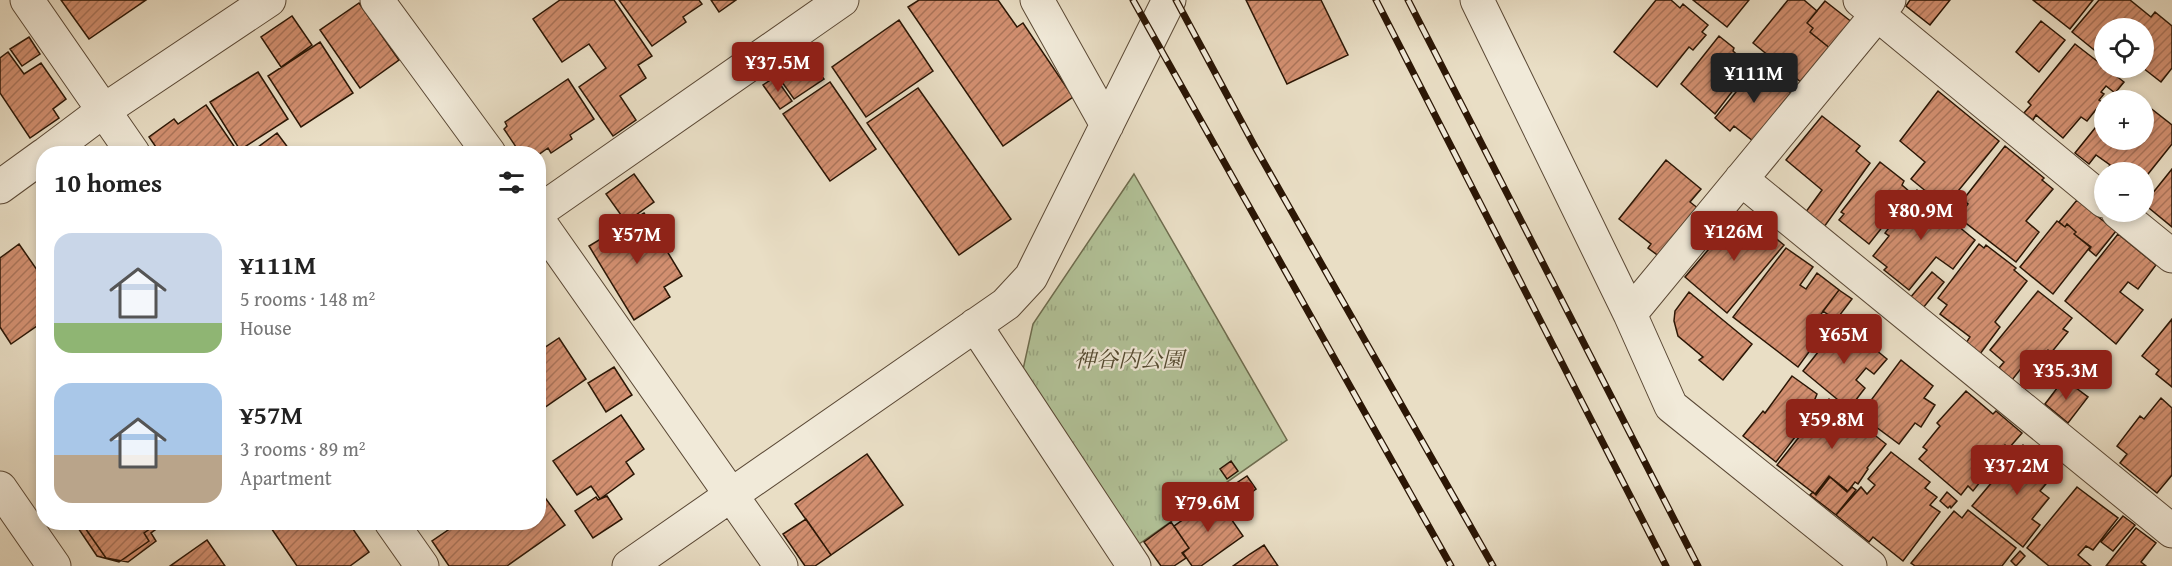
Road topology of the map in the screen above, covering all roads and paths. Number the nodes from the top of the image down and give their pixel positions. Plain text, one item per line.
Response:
1 (27, 0) edge
2 (269, 0) edge
3 (377, 0) edge
4 (842, 0) edge
5 (1037, 0) edge
6 (1169, 0) edge
7 (1477, 0) edge
8 (1875, 5) edge
9 (104, 111) junction
10 (1107, 125) junction
11 (56, 146) edge
12 (128, 146) edge
13 (484, 146) edge
14 (36, 161) edge
15 (1742, 179) junction
16 (0, 187) edge
17 (2094, 192) edge
18 (546, 207) edge
19 (2130, 222) edge
20 (546, 231) edge
21 (2172, 256) edge
22 (1630, 314) junction
23 (975, 325) junction
24 (0, 488) edge
25 (731, 494) junction
26 (397, 530) edge
27 (2172, 531) edge
28 (54, 566) edge
29 (422, 566) edge
30 (629, 566) edge
31 (781, 566) edge
32 (1134, 566) edge
33 (1870, 566) edge

1 - 9 street
2 - 9 street
3 - 13 street
4 - 18 street
5 - 10 street
6 - 10 street
7 - 22 street
8 - 15 street
8 - 17 street
9 - 11 street
9 - 12 street
10 - 23 street
14 - 16 street
15 - 22 street
15 - 27 street
19 - 21 street
20 - 25 street
22 - 33 street
23 - 25 street
23 - 32 street
24 - 28 street
25 - 30 street
25 - 31 street
26 - 29 street

